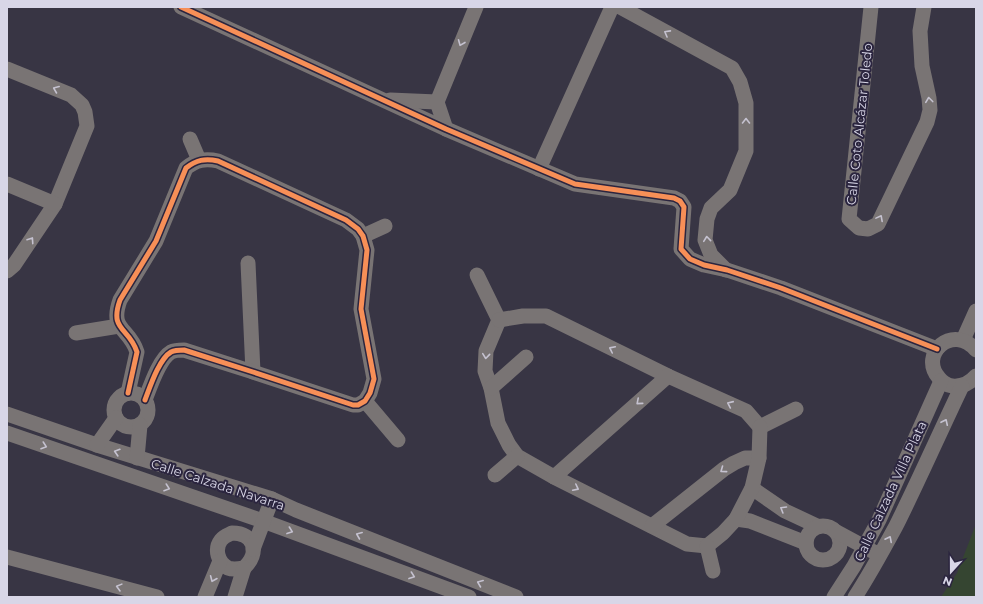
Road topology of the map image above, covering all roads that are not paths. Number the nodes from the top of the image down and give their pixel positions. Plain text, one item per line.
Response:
1 (181, 7) edge
2 (476, 7) edge
3 (612, 7) edge
4 (620, 7) edge
5 (871, 7) edge
6 (924, 7) edge
7 (7, 69) edge
8 (383, 100) junction
9 (437, 102) junction
10 (446, 129) junction
11 (190, 139) dead end
12 (199, 160) junction
13 (539, 169) junction
14 (7, 184) edge
15 (55, 204) junction
16 (385, 226) dead end
17 (363, 236) junction
18 (248, 263) dead end
19 (7, 270) edge
20 (727, 270) junction
21 (477, 275) dead end
22 (976, 311) edge
23 (499, 320) junction
24 (119, 326) junction
25 (76, 333) dead end
26 (963, 340) junction
27 (936, 350) junction
28 (976, 350) edge
29 (526, 357) dead end
30 (253, 372) junction
31 (668, 376) junction
32 (976, 376) edge
33 (941, 381) junction
34 (962, 386) junction
35 (492, 388) junction
36 (128, 393) junction
37 (145, 400) junction
38 (365, 400) junction
39 (796, 408) dead end
40 (7, 414) edge
41 (116, 418) junction
42 (140, 425) junction
43 (760, 427) junction
44 (7, 433) edge
45 (398, 440) dead end
46 (97, 445) junction
47 (517, 456) junction
48 (137, 458) junction
49 (759, 458) junction
50 (495, 475) dead end
51 (554, 477) junction
52 (752, 488) junction
53 (242, 490) junction
54 (272, 499) junction
55 (234, 510) junction
56 (736, 519) junction
57 (263, 521) junction
58 (652, 526) junction
59 (817, 526) junction
60 (835, 531) junction
61 (225, 536) junction
62 (806, 543) junction
63 (707, 546) junction
64 (865, 547) junction
65 (254, 549) junction
66 (880, 555) junction
67 (7, 558) edge
68 (829, 558) junction
69 (220, 561) junction
70 (244, 568) junction
71 (712, 571) dead end
72 (850, 573) junction
73 (866, 581) junction
74 (157, 597) edge
75 (205, 597) edge
76 (234, 597) edge
77 (469, 597) edge
78 (516, 597) edge
79 (834, 597) edge
80 (855, 597) edge

1 - 8 street
2 -> 9 street
3 - 13 street
20 -> 4 street
5 -> 6 street, Calle Coto Alcázar Toledo
15 -> 7 street
8 - 9 street
8 - 10 street
9 - 10 street
10 - 13 street
11 - 12 street
12 - 17 street
12 - 24 street
13 - 20 street
14 - 15 street
19 -> 15 street
16 - 17 street
17 - 38 street
18 - 30 street
20 - 27 street
21 - 23 street
22 - 26 street
31 -> 23 street
23 -> 35 street
24 - 25 street
24 - 36 street
26 - 27 street
26 - 28 street
27 - 33 street
29 - 35 street
30 - 37 street
30 - 38 street
43 -> 31 street
31 -> 51 street
32 - 34 street
33 - 34 street
33 - 64 street, Calle Calzada Villa Plata
66 -> 34 street, Calle Calzada Villa Plata
35 - 47 street
36 - 37 street
36 - 41 street
37 - 42 street
38 - 45 street
39 - 43 street
40 - 46 street, Calle Calzada Navarra
41 - 42 street
41 - 46 street
42 - 48 street
43 - 49 street
44 -> 55 street, Calle Calzada Navarra
48 -> 46 street, Calle Calzada Navarra
47 - 50 street
47 - 51 street
48 - 53 street, Calle Calzada Navarra
49 - 52 street
49 -> 58 street
51 -> 58 street
52 - 56 street
59 -> 52 street
53 - 54 street, Calle Calzada Navarra
53 - 55 street
54 - 57 street
78 -> 54 street, Calle Calzada Navarra
55 - 57 street, Calle Calzada Navarra
55 - 61 street
56 - 62 street
56 - 63 street
57 - 65 street
57 -> 77 street, Calle Calzada Navarra
58 - 63 street
59 - 60 street
59 - 62 street
60 - 64 street
60 - 68 street
61 - 65 street
61 - 69 street
62 - 68 street
63 - 71 street
64 - 66 street
64 - 72 street, Calle Calzada Villa Plata
65 - 70 street
66 - 73 street, Calle Calzada Villa Plata
74 -> 67 street
68 - 72 street
69 - 70 street
69 -> 75 street
70 - 76 street
72 - 73 street
72 - 79 street, Calle Calzada Villa Plata
73 - 80 street, Calle Calzada Villa Plata

